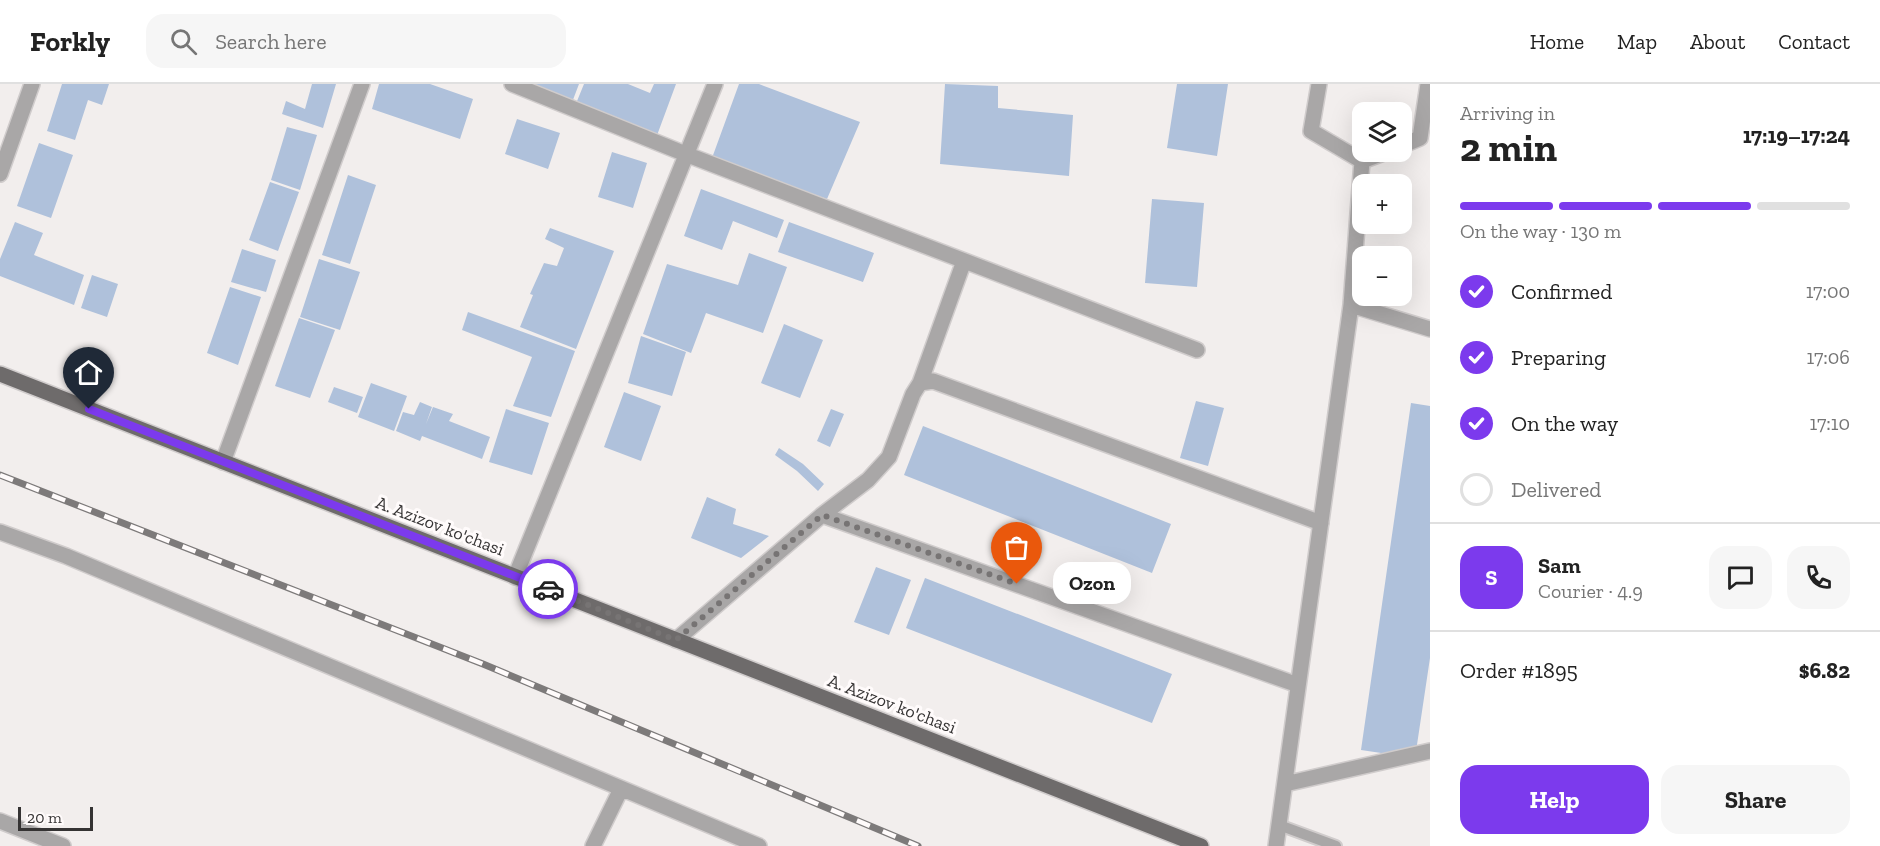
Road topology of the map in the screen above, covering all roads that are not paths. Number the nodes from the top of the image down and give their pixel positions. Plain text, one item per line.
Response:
1 (32, 84) edge
2 (362, 84) edge
3 (512, 84) edge
4 (715, 84) edge
5 (1318, 84) edge
6 (1428, 84) edge
7 (1412, 141) edge
8 (688, 155) junction
9 (1352, 155) edge
10 (1362, 162) edge
11 (0, 174) edge
12 (964, 261) junction
13 (1351, 305) junction
14 (1430, 329) edge
15 (1197, 350) dead end
16 (0, 374) edge
17 (920, 383) junction
18 (223, 462) junction
19 (822, 515) junction
20 (1321, 523) junction
21 (0, 532) edge
22 (515, 577) junction
23 (676, 640) junction
24 (1298, 685) junction
25 (1430, 751) edge
26 (1285, 784) junction
27 (621, 789) junction
28 (0, 821) edge
29 (1279, 825) junction
30 (63, 846) edge
31 (593, 846) edge
32 (759, 846) edge
33 (1201, 846) edge
34 (1276, 846) edge
35 (1336, 846) edge

1 - 11 street
2 - 18 street
3 - 8 street
4 - 8 street
5 - 9 street
6 - 7 street
8 - 12 street
8 - 22 street
10 - 13 street
12 - 15 street
12 - 17 street
13 - 14 street
13 - 20 street
16 - 18 main road, A. Azizov ko'chasi
17 - 19 street
17 - 20 street
18 - 22 main road, A. Azizov ko'chasi
19 - 23 street
19 - 24 street
20 - 24 street
21 - 27 street
22 - 23 main road, A. Azizov ko'chasi
23 - 33 main road, A. Azizov ko'chasi
24 - 26 street
25 - 26 street
26 - 29 street
27 - 31 street
27 - 32 street
28 - 30 street
29 - 34 street
29 - 35 lane

